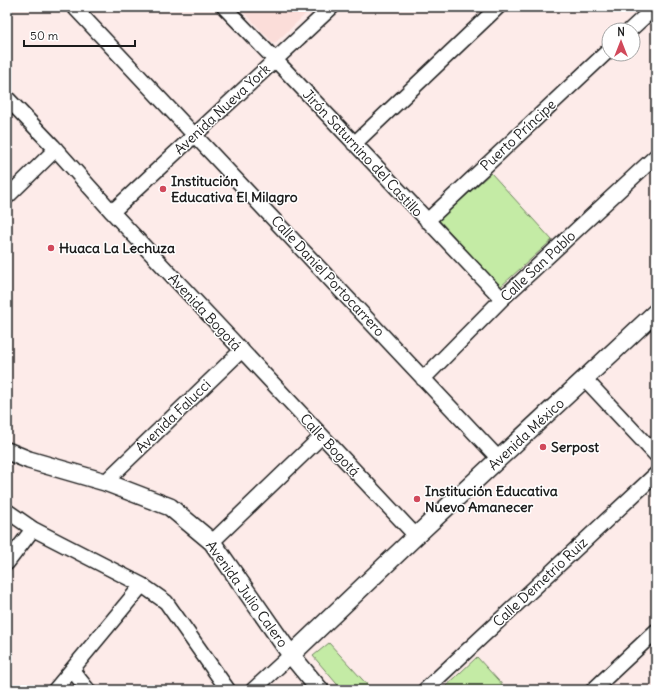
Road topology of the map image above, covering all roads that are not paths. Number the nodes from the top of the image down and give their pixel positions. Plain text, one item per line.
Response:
1 (74, 7) edge
2 (224, 7) edge
3 (332, 7) edge
4 (498, 7) edge
5 (655, 7) edge
6 (639, 22) edge
7 (601, 58) edge
8 (275, 60) junction
9 (7, 98) edge
10 (195, 134) junction
11 (354, 144) junction
12 (55, 148) junction
13 (656, 156) edge
14 (7, 198) edge
15 (112, 212) junction
16 (427, 221) junction
17 (502, 299) junction
18 (656, 312) edge
19 (243, 352) junction
20 (584, 378) junction
21 (423, 379) junction
22 (322, 436) junction
23 (7, 451) edge
24 (656, 455) edge
25 (499, 458) junction
26 (656, 474) edge
27 (105, 482) junction
28 (7, 511) edge
29 (34, 529) junction
30 (416, 536) junction
31 (212, 542) junction
32 (7, 563) edge
33 (142, 585) junction
34 (656, 631) edge
35 (291, 655) junction
36 (72, 670) junction
37 (56, 690) edge
38 (88, 690) edge
39 (228, 690) edge
40 (253, 690) edge
41 (320, 690) edge
42 (425, 690) edge
43 (593, 690) edge

1 - 10 street, Calle Daniel Portocarrero
2 - 8 street, Jirón Saturnino del Castillo
3 - 8 street, Avenida Nueva York
4 - 11 street
5 - 6 street
7 - 16 street, Puerto Príncipe
8 - 10 street, Avenida Nueva York
8 - 11 street, Jirón Saturnino del Castillo
9 - 12 street
10 - 15 street, Avenida Nueva York
10 - 21 street, Calle Daniel Portocarrero
11 - 16 street, Jirón Saturnino del Castillo
12 - 14 street
12 - 15 street, Avenida Bogotá
13 - 17 street, Calle San Pablo
15 - 19 street, Avenida Bogotá
16 - 17 street, Jirón Saturnino del Castillo
17 - 21 street, Calle San Pablo
18 - 20 street, Avenida México
19 - 22 street, Calle Bogotá
19 - 27 street, Avenida Falucci
20 - 24 street
20 - 25 street, Avenida México
21 - 25 street, Calle Daniel Portocarrero
22 - 30 street, Calle Bogotá
22 - 31 street
23 - 27 street, Avenida Julio Calero
25 - 30 street, Avenida México
26 - 42 street, Calle Demetrio Ruiz
27 - 31 street, Avenida Julio Calero
28 - 29 street
29 - 32 street
29 - 33 street
30 - 35 street, Avenida México
31 - 35 street, Avenida Julio Calero
33 - 36 street
33 - 39 street
34 - 43 street
35 - 40 street
35 - 41 street, Avenida Julio Calero
36 - 37 street
36 - 38 street

